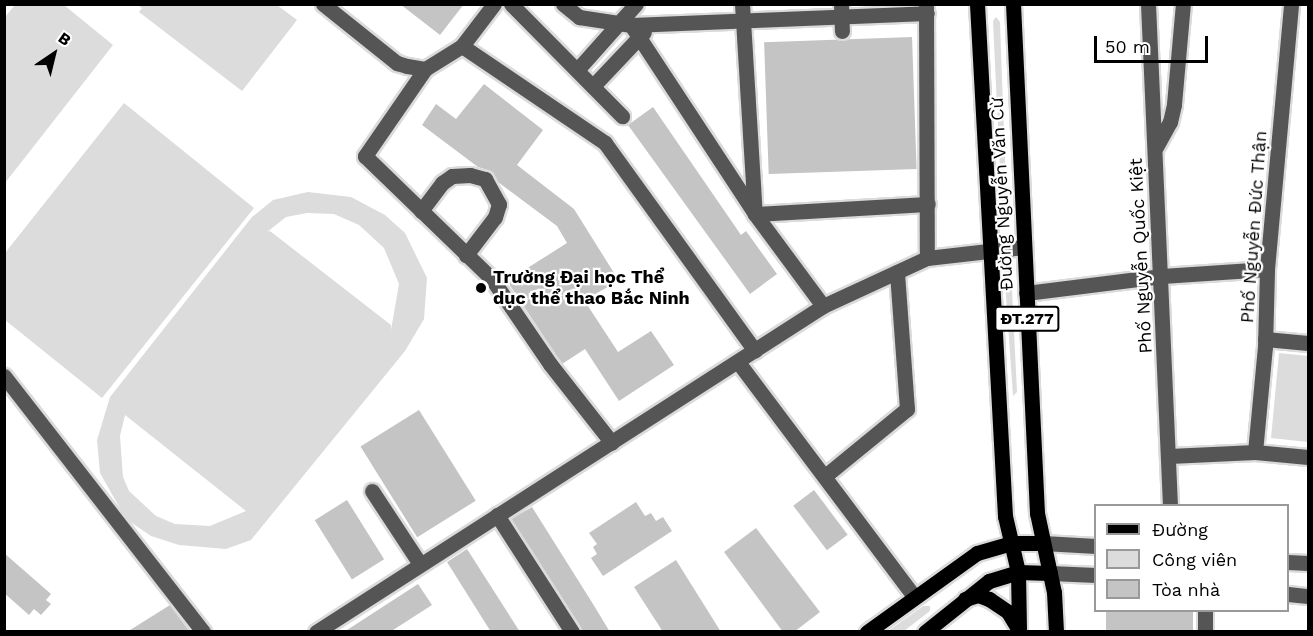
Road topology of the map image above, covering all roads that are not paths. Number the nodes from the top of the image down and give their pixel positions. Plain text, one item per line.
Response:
1 (323, 4) edge
2 (494, 4) edge
3 (511, 4) edge
4 (563, 4) edge
5 (636, 4) edge
6 (977, 4) edge
7 (1013, 4) edge
8 (1148, 4) edge
9 (1183, 4) edge
10 (1292, 4) edge
11 (927, 9) edge
12 (742, 12) edge
13 (841, 17) edge
14 (625, 24) junction
15 (649, 24) junction
16 (638, 40) junction
17 (462, 46) junction
18 (425, 69) junction
19 (578, 69) junction
20 (593, 86) junction
21 (622, 116) dead end
22 (1156, 147) junction
23 (928, 204) junction
24 (421, 211) junction
25 (755, 214) junction
26 (1023, 248) junction
27 (992, 249) junction
28 (466, 255) junction
29 (927, 258) junction
30 (1267, 269) junction
31 (897, 272) junction
32 (1162, 276) junction
33 (1026, 293) junction
34 (823, 306) junction
35 (1266, 339) junction
36 (1308, 343) edge
37 (755, 351) junction
38 (738, 362) junction
39 (4, 376) edge
40 (612, 443) junction
41 (1255, 452) junction
42 (1169, 456) junction
43 (1308, 457) edge
44 (825, 476) junction
45 (372, 491) dead end
46 (1170, 504) edge
47 (497, 514) junction
48 (1012, 543) junction
49 (1043, 543) junction
50 (1094, 546) edge
51 (1289, 561) edge
52 (1308, 563) edge
53 (420, 564) junction
54 (1018, 572) junction
55 (1050, 573) junction
56 (1094, 575) edge
57 (1289, 594) edge
58 (914, 596) junction
59 (1308, 596) edge
60 (965, 599) junction
61 (1205, 612) edge
62 (1019, 631) edge
63 (203, 632) edge
64 (316, 632) edge
65 (572, 632) edge
66 (867, 632) edge
67 (924, 632) edge
68 (1056, 632) edge
69 (1205, 632) edge

1 - 18 street
2 - 17 street
3 - 19 street
4 - 14 street
5 - 14 street
6 - 27 main road, Đường Nguyễn Văn Cừ / ĐT.277
7 - 26 main road, Đường Nguyễn Văn Cừ / ĐT.277
8 - 22 street, Phố Nguyễn Quốc Kiệt
9 - 22 street
10 - 30 street, Phố Nguyễn Đức Thận
11 - 13 street
11 - 23 street
12 - 13 street
12 - 15 street
12 - 25 street
14 - 15 street
14 - 16 street
14 - 19 street
15 - 16 street
16 - 20 street
16 - 25 street
17 - 18 street
17 - 37 street
18 - 24 street
19 - 20 street
20 - 21 street
22 - 32 street, Phố Nguyễn Quốc Kiệt
23 - 25 street
23 - 29 street
24 - 28 street
24 - 28 street
25 - 34 street
26 - 27 street
26 - 33 main road, Đường Nguyễn Văn Cừ / ĐT.277
27 - 29 street
27 - 48 main road, Đường Nguyễn Văn Cừ / ĐT.277
28 - 40 street
29 - 31 street
30 - 32 street
30 - 35 street, Phố Nguyễn Đức Thận
31 - 34 street
31 - 44 street
32 - 33 street
32 - 42 street, Phố Nguyễn Quốc Kiệt
33 - 49 main road, Đường Nguyễn Văn Cừ / ĐT.277
34 - 37 street
35 - 36 street
35 - 41 street, Phố Nguyễn Đức Thận
37 - 38 street
38 - 40 street
38 - 44 street
39 - 63 street
40 - 47 street
41 - 42 street
41 - 43 street
42 - 46 street, Phố Nguyễn Quốc Kiệt
44 - 58 street
45 - 53 street
47 - 53 street
47 - 65 street
48 - 49 main road
48 - 54 main road, Đường Nguyễn Văn Cừ / ĐT.277
48 - 58 main road
49 - 50 street
49 - 55 main road, Đường Nguyễn Văn Cừ / ĐT.277
51 - 52 street
53 - 64 street
54 - 55 main road
54 - 60 main road
54 - 62 main road, Đường Nguyễn Văn Cừ / ĐT.277
55 - 56 street
55 - 68 main road, Đường Nguyễn Văn Cừ / ĐT.277
57 - 59 street
58 - 66 main road
60 - 62 main road
60 - 67 main road
61 - 69 street

